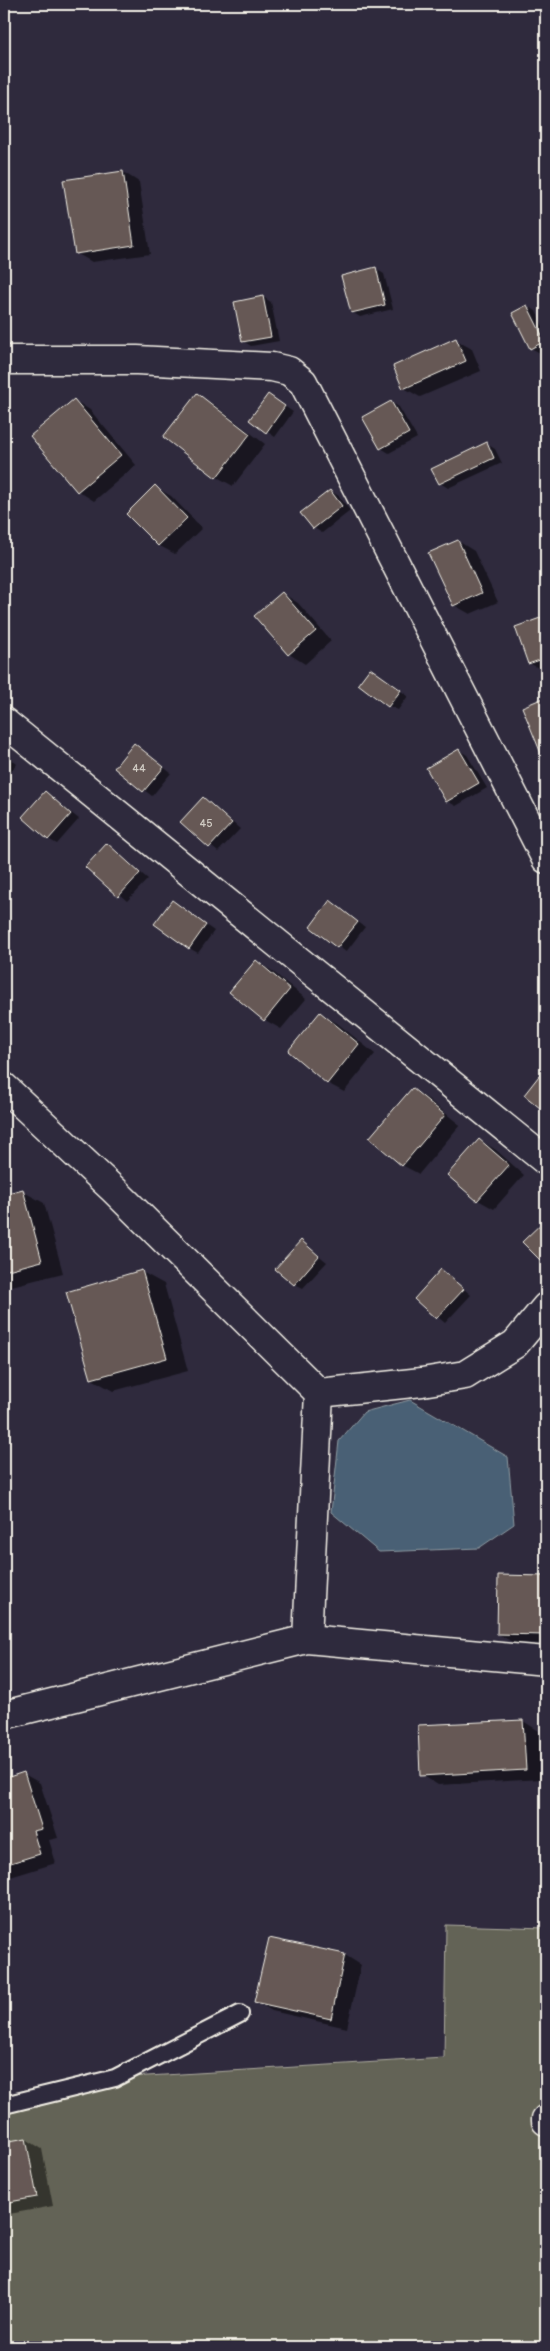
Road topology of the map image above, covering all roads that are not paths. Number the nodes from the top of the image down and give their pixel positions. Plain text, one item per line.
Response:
1 (4, 360) edge
2 (4, 722) edge
3 (546, 859) edge
4 (4, 1087) edge
5 (546, 1161) edge
6 (546, 1307) edge
7 (319, 1393) junction
8 (307, 1639) junction
9 (546, 1661) edge
10 (4, 1715) edge
11 (240, 2014) dead end
12 (4, 2104) edge

1 - 3 street
2 - 5 street
4 - 7 street
6 - 7 street
7 - 8 street
8 - 9 street
8 - 10 street
11 - 12 lane

